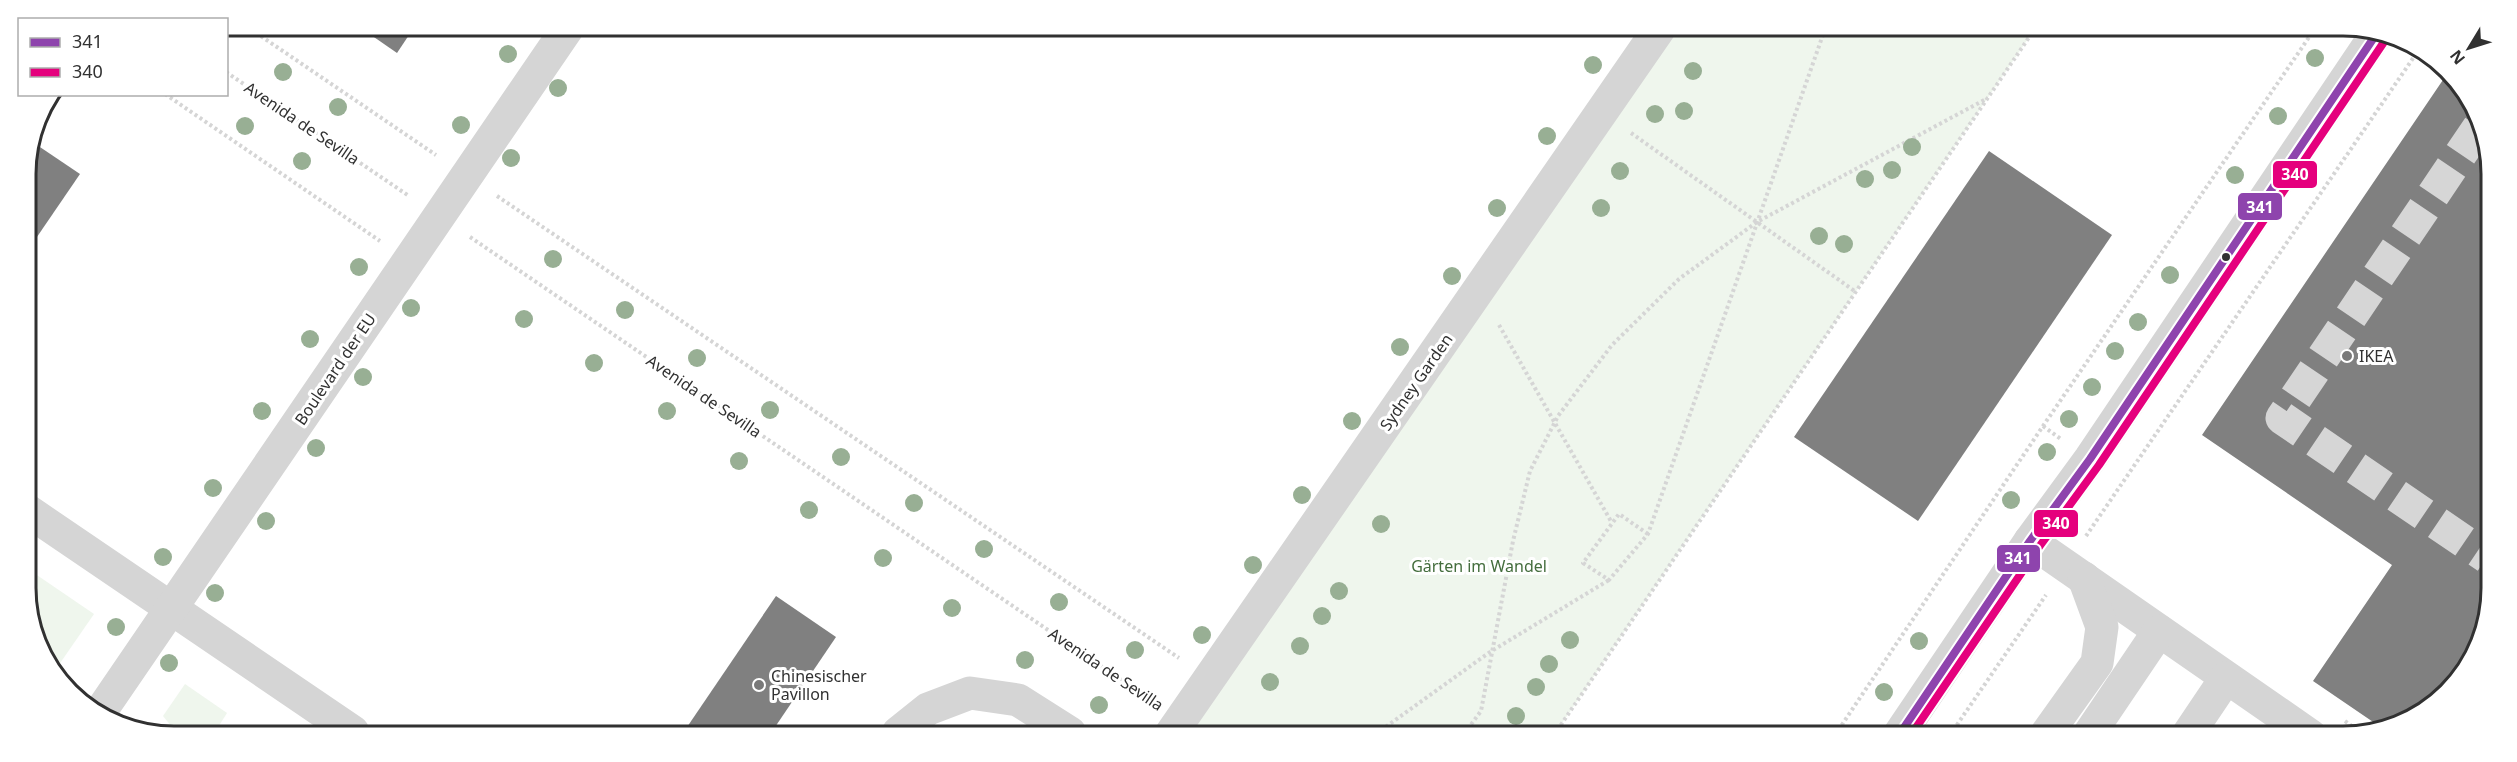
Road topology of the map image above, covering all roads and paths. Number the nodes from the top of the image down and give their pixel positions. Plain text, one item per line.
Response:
1 (261, 36) edge
2 (562, 36) edge
3 (1654, 36) edge
4 (1823, 36) edge
5 (2030, 36) edge
6 (2310, 36) edge
7 (2373, 40) edge
8 (2415, 56) edge
9 (228, 73) edge
10 (168, 96) edge
11 (1988, 98) junction
12 (1602, 112) junction
13 (467, 176) junction
14 (440, 217) junction
15 (1756, 222) junction
16 (409, 261) junction
17 (1479, 291) junction
18 (1856, 292) junction
19 (1555, 421) junction
20 (36, 517) edge
21 (1612, 523) junction
22 (1648, 534) junction
23 (2030, 541) junction
24 (2075, 572) junction
25 (1609, 580) junction
26 (172, 609) junction
27 (2159, 632) junction
28 (1490, 652) junction
29 (2226, 678) junction
30 (1209, 679) junction
31 (104, 707) edge
32 (344, 726) edge
33 (907, 726) edge
34 (1059, 726) edge
35 (1175, 726) edge
36 (1177, 726) edge
37 (1387, 726) edge
38 (1470, 726) edge
39 (1560, 726) edge
40 (1841, 726) edge
41 (1905, 726) edge
42 (1957, 726) edge
43 (2052, 726) edge
44 (2095, 726) edge
45 (2194, 726) edge
46 (2296, 726) edge

1 - 13 path
2 - 13 street, Boulevard der EU
3 - 12 street, Sydney Garden
4 - 15 path
5 - 11 path
6 - 40 path
7 - 23 street
8 - 24 path
9 - 14 path, Avenida de Sevilla
10 - 16 path
11 - 15 path
11 - 18 path
12 - 15 path
12 - 17 street, Sydney Garden
13 - 14 street, Boulevard der EU
13 - 30 path
14 - 16 street, Boulevard der EU
14 - 35 path, Avenida de Sevilla
15 - 18 path
15 - 19 path
15 - 22 path
16 - 26 street, Boulevard der EU
17 - 19 path
17 - 30 street, Sydney Garden
18 - 39 path
19 - 21 path
19 - 28 path
20 - 26 street
21 - 22 path
21 - 25 path
22 - 25 path
23 - 24 street
23 - 41 street
24 - 27 street
24 - 42 path
24 - 43 street
25 - 28 path
26 - 31 street, Boulevard der EU
26 - 32 street
27 - 29 street
27 - 44 street
28 - 37 path
28 - 38 path
29 - 45 street
29 - 46 street
30 - 36 street, Sydney Garden
33 - 34 street

